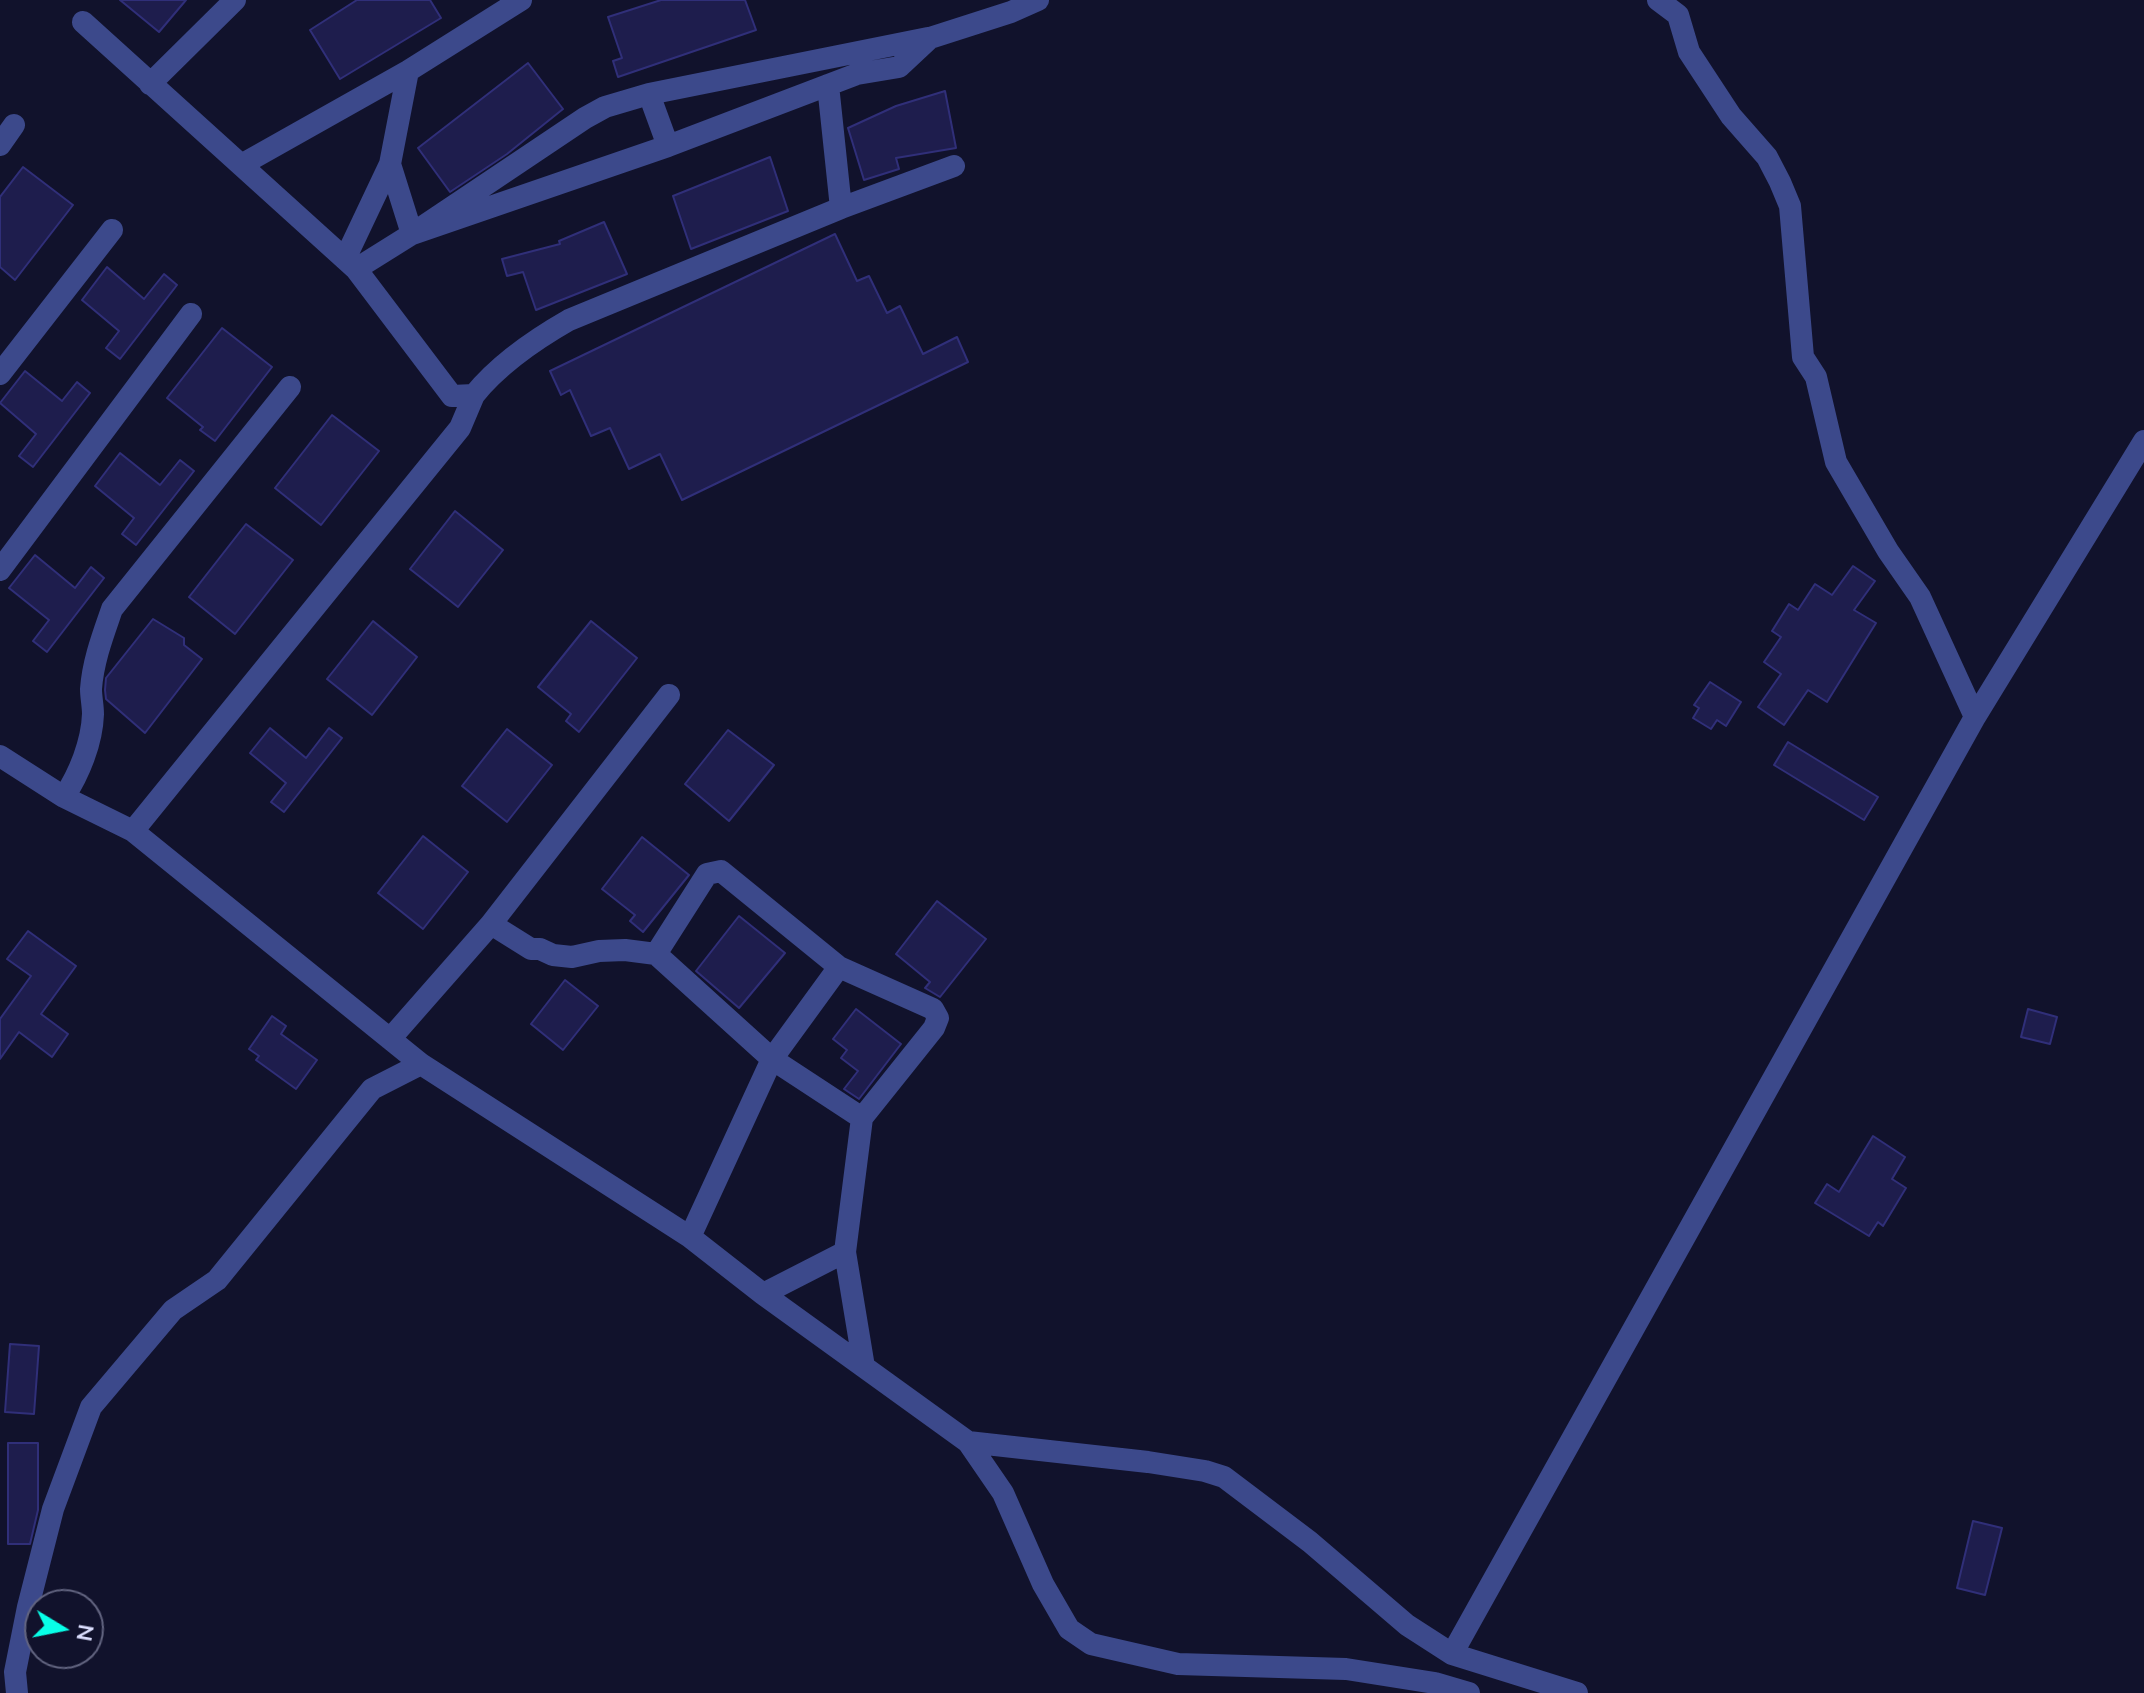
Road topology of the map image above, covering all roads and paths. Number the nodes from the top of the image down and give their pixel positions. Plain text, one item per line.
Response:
1 (235, 0) edge
2 (521, 0) edge
3 (1038, 0) edge
4 (1658, 0) edge
5 (1010, 6) edge
6 (1675, 7) edge
7 (83, 22) dead end
8 (930, 38) junction
9 (408, 71) junction
10 (150, 84) junction
11 (828, 85) junction
12 (649, 94) junction
13 (14, 125) dead end
14 (0, 145) edge
15 (668, 146) junction
16 (390, 164) junction
17 (241, 165) junction
18 (954, 166) dead end
19 (841, 208) junction
20 (112, 230) dead end
21 (412, 234) junction
22 (351, 264) junction
23 (191, 314) dead end
24 (0, 374) edge
25 (290, 387) dead end
26 (463, 396) junction
27 (2144, 441) edge
28 (0, 570) edge
29 (669, 695) dead end
30 (1975, 717) junction
31 (0, 756) edge
32 (64, 797) junction
33 (133, 831) junction
34 (491, 924) junction
35 (656, 954) junction
36 (839, 967) junction
37 (390, 1039) junction
38 (772, 1059) junction
39 (421, 1064) junction
40 (862, 1118) junction
41 (690, 1237) junction
42 (845, 1252) junction
43 (763, 1294) junction
44 (864, 1367) junction
45 (968, 1442) junction
46 (1452, 1654) junction
47 (1432, 1688) edge
48 (17, 1693) edge
49 (1469, 1693) edge
50 (1577, 1693) edge

1 - 10 street
2 - 9 street
3 - 5 street
4 - 6 street
5 - 8 street
6 - 30 street
7 - 10 street
8 - 11 street
8 - 12 street
9 - 16 street
9 - 17 street
10 - 17 street
11 - 15 street
11 - 19 street
12 - 15 street
12 - 21 street
13 - 14 street
15 - 21 street
16 - 21 street
16 - 22 street
17 - 22 street
18 - 19 street
19 - 26 street
20 - 24 street
21 - 22 street
22 - 26 street
23 - 28 street
25 - 32 street
26 - 33 street
27 - 30 street
29 - 34 street
30 - 46 street
31 - 32 street
32 - 33 street
33 - 37 street
34 - 35 street
34 - 37 street
35 - 36 street
35 - 38 street
36 - 38 street
36 - 40 street
37 - 39 street
38 - 40 street
38 - 41 street
39 - 41 street
39 - 48 street
40 - 42 street
41 - 43 street
42 - 43 street
42 - 44 street
43 - 44 street
44 - 45 street
45 - 46 street
45 - 47 street
46 - 50 street
47 - 49 street

